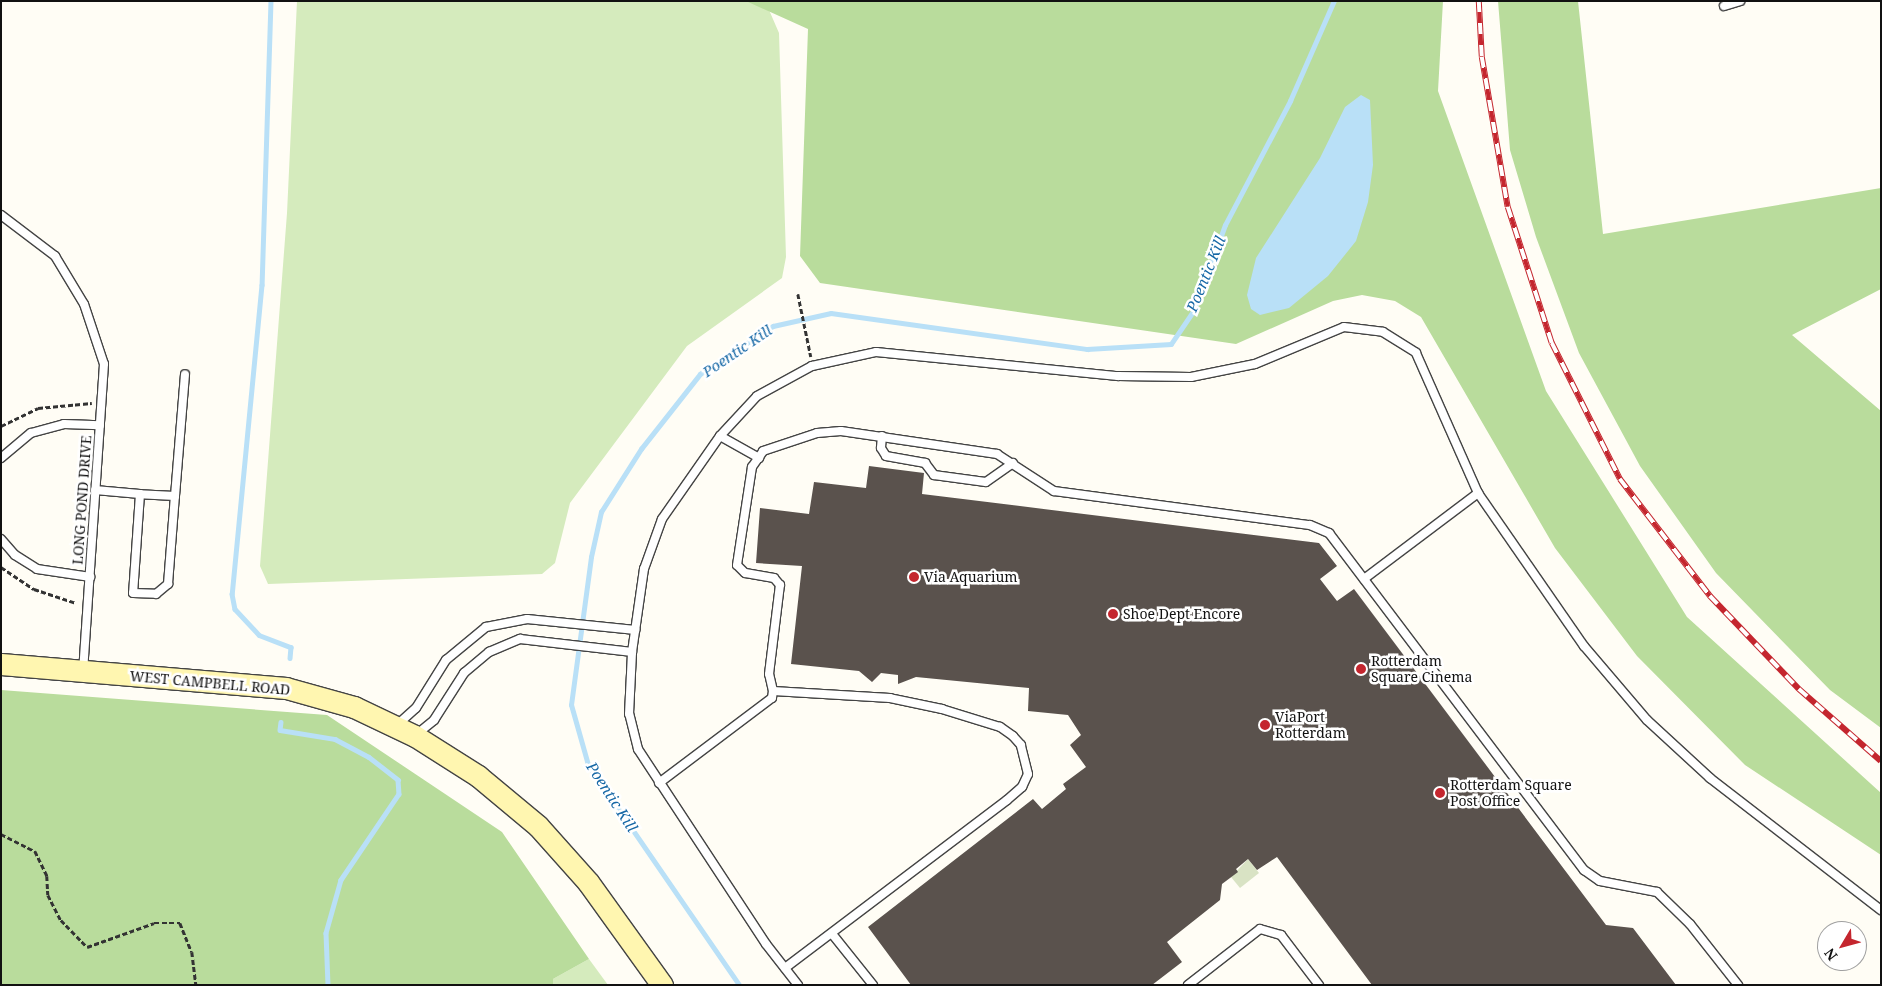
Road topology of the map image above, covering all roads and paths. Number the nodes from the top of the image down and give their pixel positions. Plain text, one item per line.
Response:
1 (1740, 1) edge
2 (1724, 6) dead end
3 (1, 215) edge
4 (798, 294) dead end
5 (809, 351) dead end
6 (185, 374) dead end
7 (94, 403) dead end
8 (100, 425) junction
9 (1, 426) edge
10 (720, 436) junction
11 (882, 436) junction
12 (1, 458) edge
13 (759, 458) junction
14 (1013, 463) junction
15 (95, 490) junction
16 (1478, 493) junction
17 (140, 494) junction
18 (175, 496) junction
19 (1, 539) edge
20 (1, 566) edge
21 (90, 577) junction
22 (1364, 579) junction
23 (76, 603) dead end
24 (635, 630) junction
25 (632, 652) junction
26 (1, 664) edge
27 (83, 671) junction
28 (773, 691) junction
29 (396, 727) junction
30 (415, 736) junction
31 (659, 783) junction
32 (1, 834) edge
33 (1881, 910) edge
34 (832, 934) junction
35 (785, 968) junction
36 (196, 985) edge
37 (662, 985) edge
38 (798, 985) edge
39 (873, 985) edge
40 (1188, 985) edge
41 (1318, 985) edge
42 (1738, 985) edge

1 - 2 lane
3 - 8 lane, LONG POND DRIVE
4 - 5 path
6 - 18 lane
7 - 9 path
8 - 12 lane, LONG POND DRIVE
8 - 15 lane, LONG POND DRIVE
10 - 13 lane
10 - 16 lane
10 - 24 lane
11 - 13 lane
11 - 14 lane
11 - 14 lane
13 - 28 lane
14 - 22 lane
15 - 17 lane
15 - 21 lane, LONG POND DRIVE
16 - 22 lane
16 - 33 lane
17 - 18 lane
17 - 18 lane
19 - 21 lane, LONG POND DRIVE
20 - 23 path
21 - 27 lane, LONG POND DRIVE
22 - 42 lane
24 - 25 lane
24 - 29 lane
25 - 30 lane
25 - 31 lane
26 - 27 main road, WEST CAMPBELL ROAD
27 - 29 main road, WEST CAMPBELL ROAD
28 - 31 lane
28 - 34 lane
29 - 30 main road, WEST CAMPBELL ROAD
30 - 37 main road, WEST CAMPBELL ROAD
31 - 35 lane
32 - 36 path
34 - 35 lane
34 - 39 lane
35 - 38 lane
40 - 41 lane

